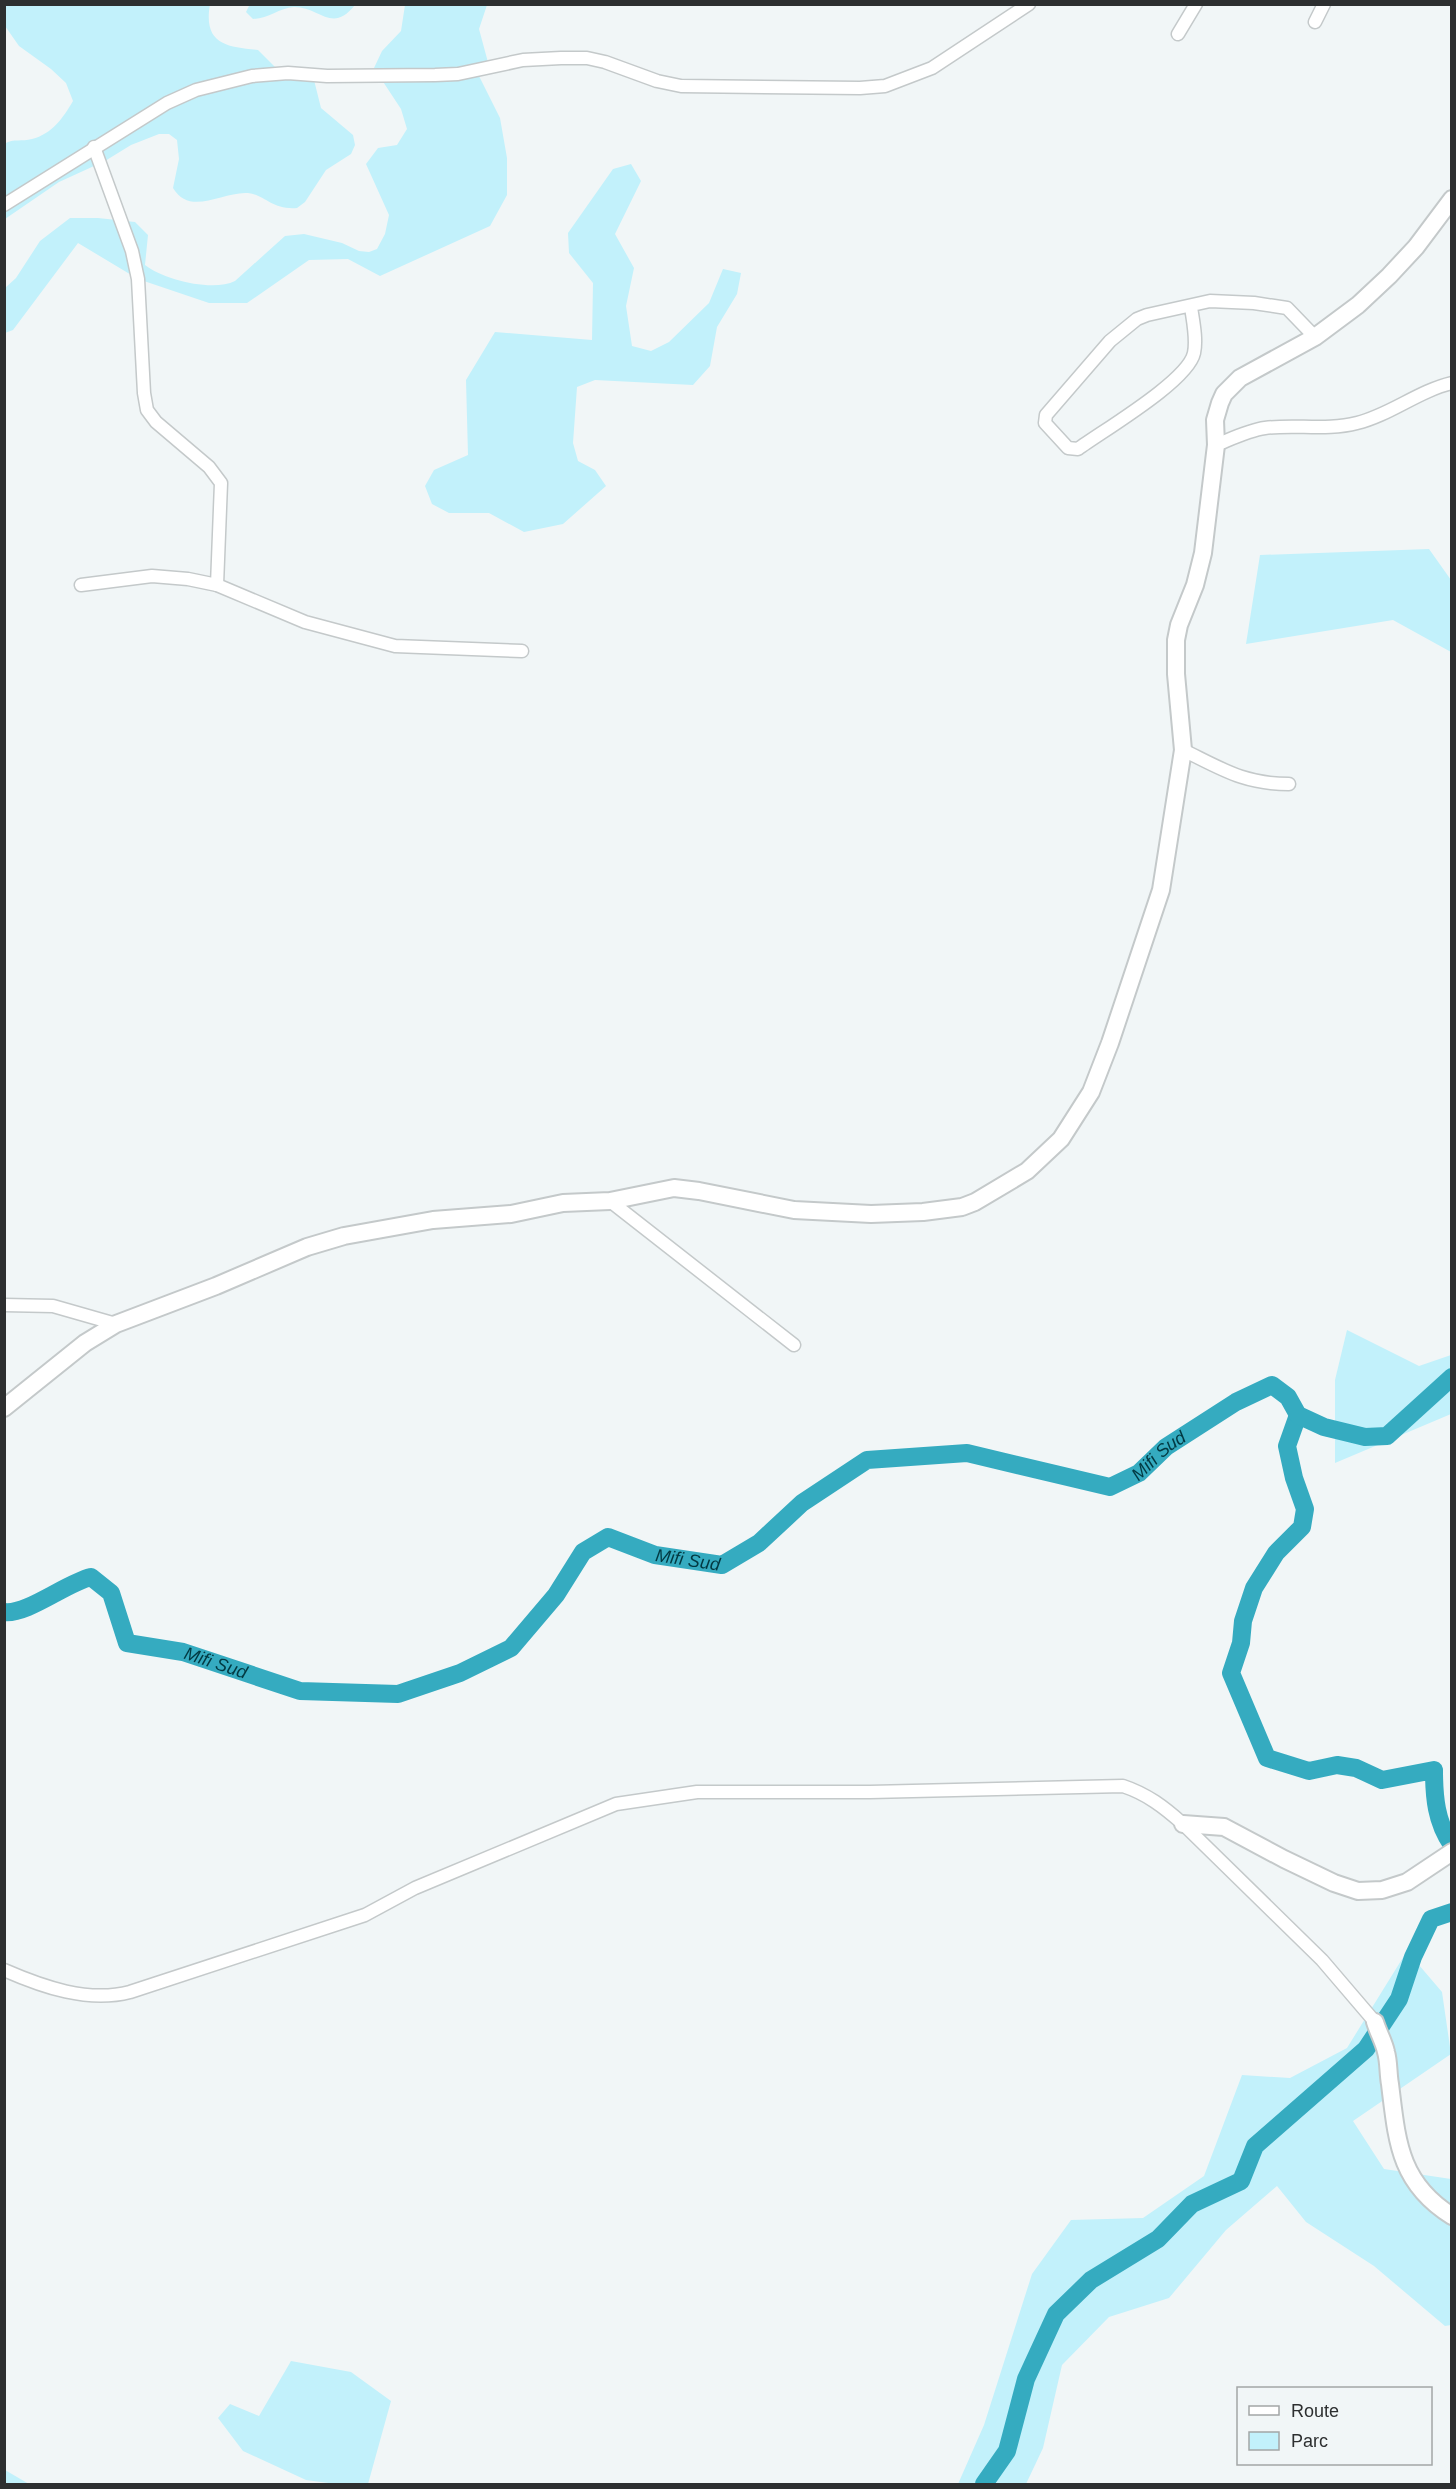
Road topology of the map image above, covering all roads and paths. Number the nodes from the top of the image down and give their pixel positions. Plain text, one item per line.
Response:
1 (1029, 4) edge
2 (1196, 4) edge
3 (1324, 4) edge
4 (1315, 22) dead end
5 (1178, 34) dead end
6 (94, 147) junction
7 (1452, 199) edge
8 (4, 205) edge
9 (1191, 307) junction
10 (1315, 337) junction
11 (1452, 383) edge
12 (1216, 445) junction
13 (81, 585) dead end
14 (217, 585) junction
15 (522, 651) dead end
16 (1183, 750) junction
17 (1289, 784) dead end
18 (610, 1201) junction
19 (4, 1305) edge
20 (116, 1324) junction
21 (794, 1345) dead end
22 (4, 1408) edge
23 (1183, 1824) junction
24 (1449, 1854) edge
25 (4, 1970) edge
26 (1375, 2022) joint
27 (1452, 2216) edge

1 - 6 street
2 - 5 street
3 - 4 street
6 - 8 street
6 - 14 street
7 - 10 street
9 - 9 street
9 - 10 street
10 - 12 street
11 - 12 street
12 - 16 street
13 - 14 street
14 - 15 street
16 - 17 street
16 - 18 street
18 - 20 street
18 - 21 street
19 - 20 street
20 - 22 street
23 - 24 street
23 - 25 street
23 - 26 street
26 - 27 street

